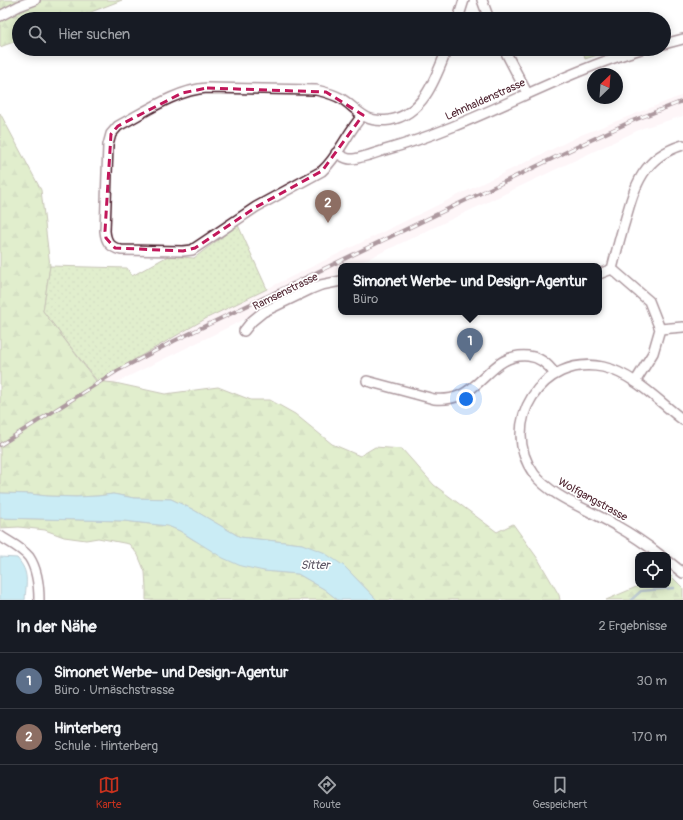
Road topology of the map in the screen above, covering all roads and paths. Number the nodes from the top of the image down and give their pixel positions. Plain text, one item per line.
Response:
1 (35, 0) edge
2 (464, 0) edge
3 (482, 0) edge
4 (460, 12) edge
5 (486, 12) edge
6 (0, 16) edge
7 (683, 39) edge
8 (671, 42) edge
9 (443, 56) edge
10 (508, 56) edge
11 (619, 56) edge
12 (527, 93) junction
13 (362, 115) junction
14 (683, 145) edge
15 (336, 153) junction
16 (612, 269) junction
17 (602, 273) edge
18 (338, 282) edge
19 (683, 327) edge
20 (660, 329) junction
21 (244, 331) dead end
22 (555, 374) junction
23 (367, 381) dead end
24 (635, 382) junction
25 (683, 420) edge
26 (0, 536) edge
27 (656, 552) edge
28 (671, 563) edge
29 (683, 573) edge
30 (39, 600) edge

1 - 6 street
2 - 4 street
3 - 5 street
7 - 8 street
9 - 13 street
10 - 12 street
11 - 12 street, Lehnhaldenstrasse
12 - 15 street, Lehnhaldenstrasse
13 - 15 street
13 - 15 street
14 - 16 street
16 - 17 street
16 - 20 street
18 - 21 street, Ramsenstrasse
19 - 20 street
20 - 24 street
22 - 23 street
22 - 24 street, Wolfgangstrasse
22 - 27 street, Wolfgangstrasse
24 - 25 street, Wolfgangstrasse
26 - 30 street
28 - 29 street

